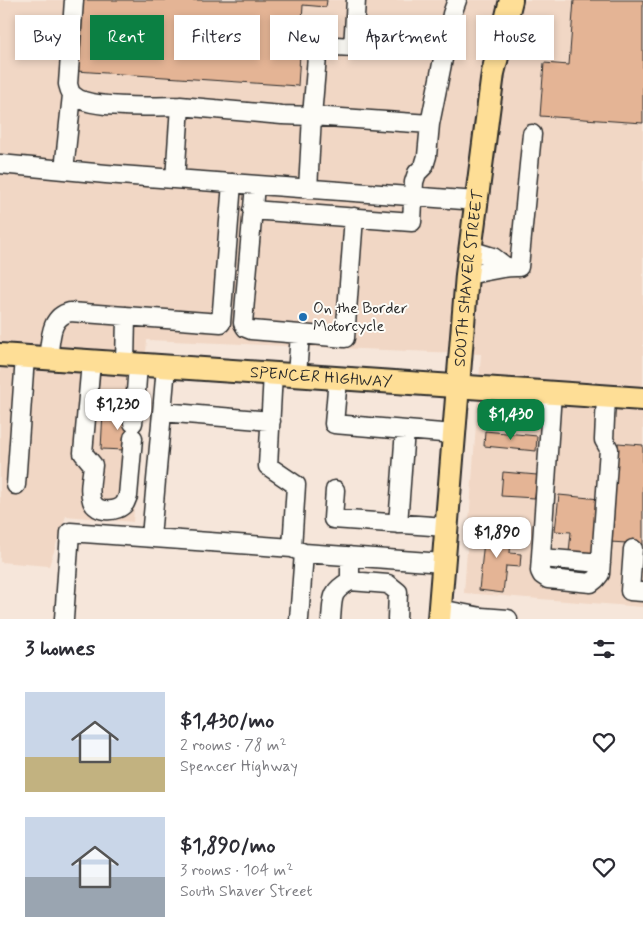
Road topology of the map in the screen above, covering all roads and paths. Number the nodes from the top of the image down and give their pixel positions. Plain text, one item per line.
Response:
1 (74, 0) edge
2 (356, 0) edge
3 (457, 0) edge
4 (511, 0) edge
5 (72, 94) junction
6 (180, 106) junction
7 (312, 116) junction
8 (430, 124) junction
9 (532, 134) dead end
10 (0, 164) edge
11 (64, 170) junction
12 (175, 179) junction
13 (232, 183) junction
14 (254, 184) junction
15 (308, 189) junction
16 (414, 196) junction
17 (477, 201) junction
18 (252, 210) junction
19 (354, 217) junction
20 (470, 250) junction
21 (506, 266) junction
22 (467, 275) junction
23 (126, 316) junction
24 (300, 334) junction
25 (0, 355) edge
26 (24, 357) junction
27 (48, 359) junction
28 (91, 362) junction
29 (132, 364) junction
30 (166, 367) junction
31 (273, 373) junction
32 (297, 375) junction
33 (338, 378) junction
34 (458, 387) junction
35 (552, 393) junction
36 (606, 397) junction
37 (643, 400) edge
38 (88, 401) junction
39 (135, 404) junction
40 (162, 412) junction
41 (271, 421) junction
42 (405, 430) junction
43 (454, 434) junction
44 (16, 485) dead end
45 (335, 490) dead end
46 (398, 524) junction
47 (446, 527) junction
48 (150, 537) junction
49 (633, 549) dead end
50 (298, 551) junction
51 (350, 556) junction
52 (443, 563) junction
53 (350, 581) junction
54 (643, 592) edge
55 (440, 614) edge
56 (481, 618) edge
57 (64, 619) edge
58 (299, 619) edge
59 (331, 619) edge
60 (397, 619) edge
61 (508, 619) edge

1 - 5 lane
2 - 7 lane
3 - 8 lane
4 - 17 main road, SOUTH SHAVER STREET
5 - 6 lane
5 - 11 lane
6 - 7 lane
6 - 12 lane
7 - 8 lane
7 - 15 lane
8 - 16 lane
9 - 21 lane
10 - 11 lane
11 - 12 lane
12 - 13 lane
13 - 14 lane
13 - 23 lane
14 - 15 lane
14 - 18 lane
15 - 16 lane
16 - 17 lane
16 - 19 lane
17 - 20 main road, SOUTH SHAVER STREET
18 - 19 lane
18 - 24 lane
19 - 24 lane
20 - 21 lane
20 - 22 main road, SOUTH SHAVER STREET
21 - 22 lane
22 - 34 main road, SOUTH SHAVER STREET
23 - 27 lane
23 - 29 lane
24 - 32 lane
25 - 26 main road, SPENCER HIGHWAY
26 - 27 main road, SPENCER HIGHWAY
26 - 44 lane
27 - 28 main road, SPENCER HIGHWAY
28 - 29 main road, SPENCER HIGHWAY
28 - 38 lane
29 - 30 main road, SPENCER HIGHWAY
29 - 39 lane
30 - 31 main road, SPENCER HIGHWAY
30 - 40 lane
31 - 32 main road, SPENCER HIGHWAY
31 - 41 lane
32 - 33 main road, SPENCER HIGHWAY
33 - 34 main road, SPENCER HIGHWAY
33 - 42 lane
34 - 35 main road, SPENCER HIGHWAY
34 - 43 main road, SOUTH SHAVER STREET
35 - 36 main road, SPENCER HIGHWAY
35 - 36 lane
36 - 37 main road, SPENCER HIGHWAY
38 - 39 lane
38 - 39 lane
40 - 41 lane
40 - 48 lane
41 - 50 lane
42 - 43 lane
42 - 46 lane
43 - 47 main road, SOUTH SHAVER STREET
45 - 46 lane
46 - 47 lane
47 - 52 main road, SOUTH SHAVER STREET
48 - 50 lane
48 - 57 lane
49 - 54 lane
50 - 51 lane
50 - 58 lane
51 - 52 lane
51 - 53 lane
52 - 55 main road, SOUTH SHAVER STREET
53 - 59 lane
53 - 60 lane
55 - 56 lane
56 - 61 lane

